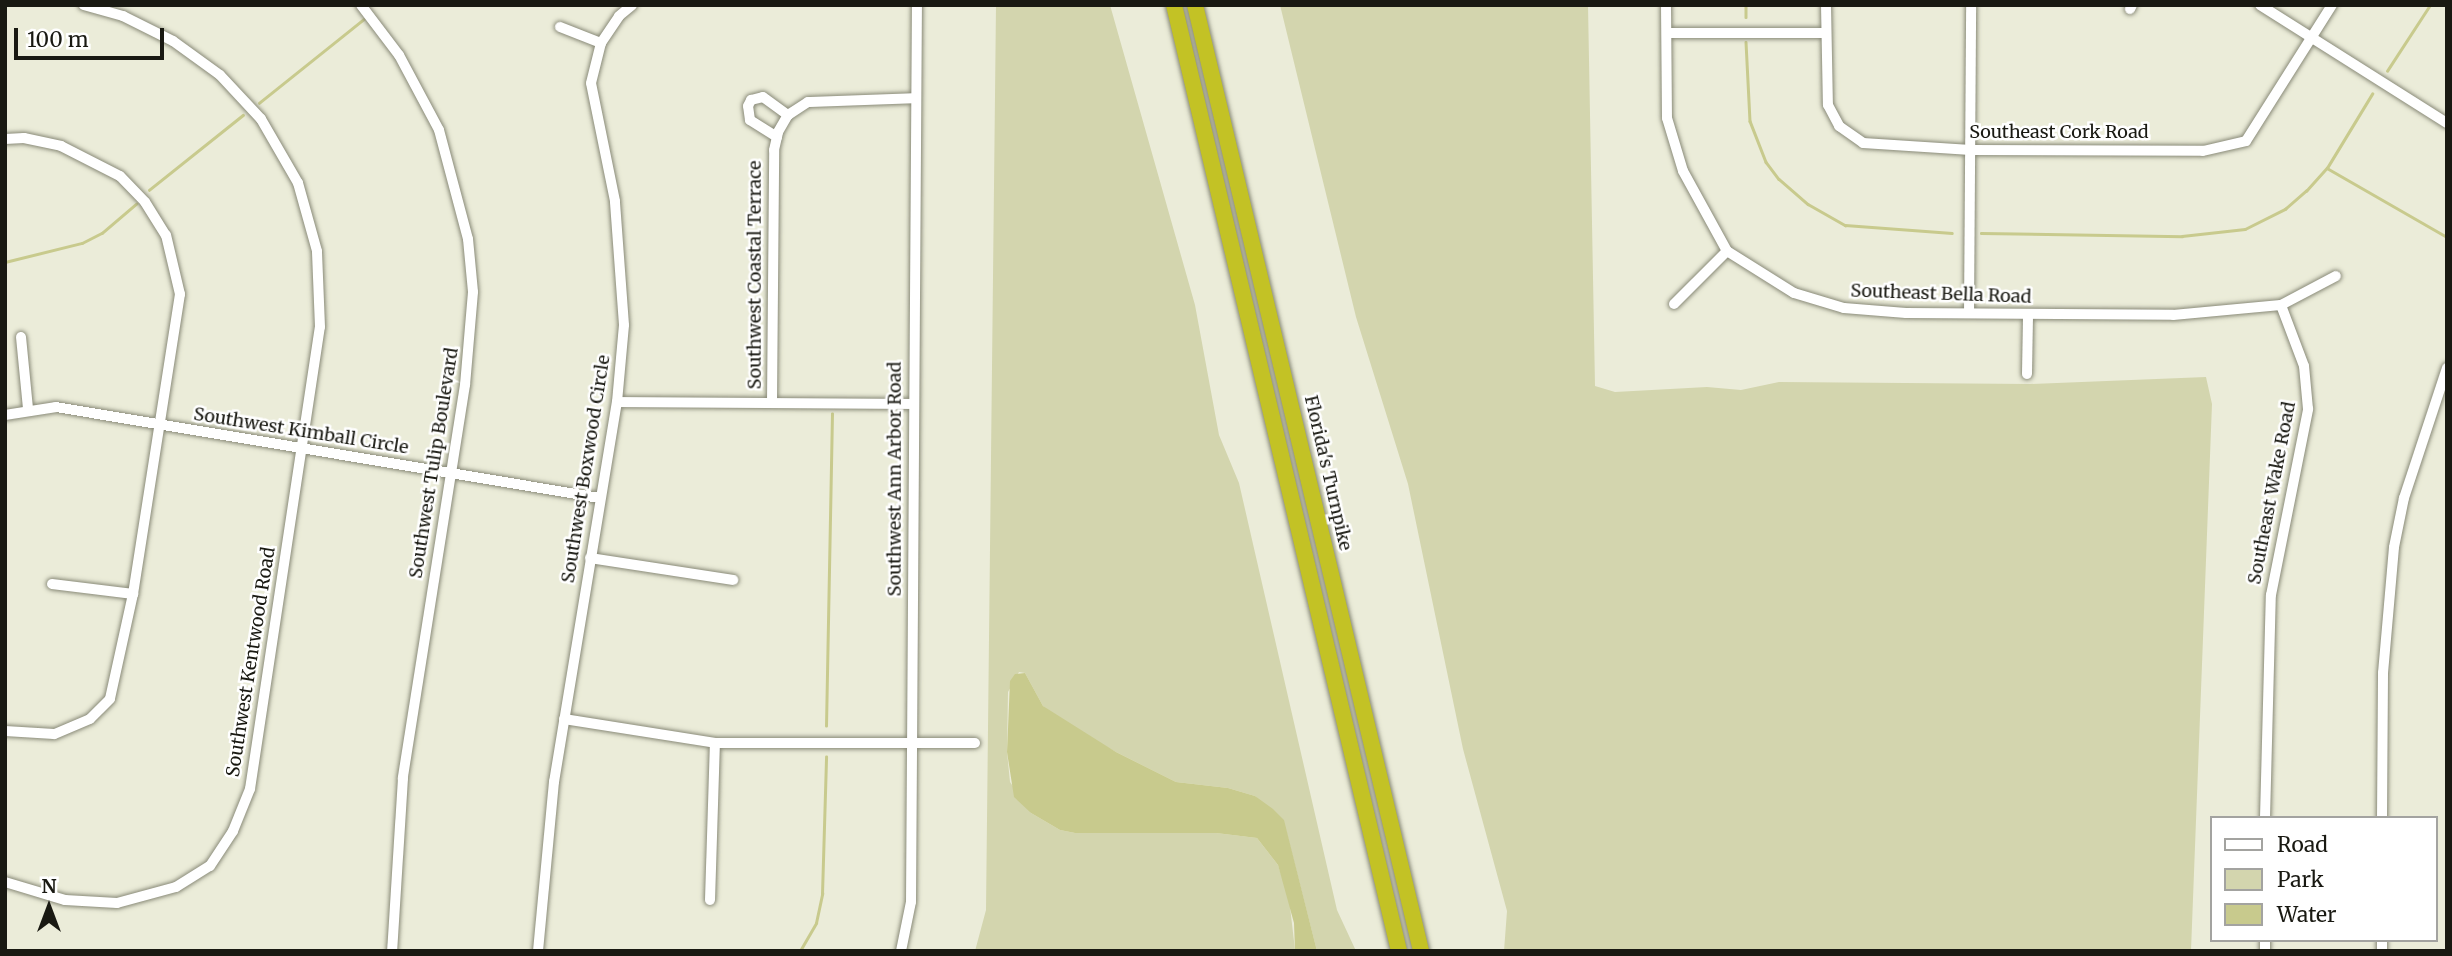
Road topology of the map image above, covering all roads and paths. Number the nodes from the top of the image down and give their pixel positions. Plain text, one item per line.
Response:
1 (84, 5) edge
2 (361, 5) edge
3 (632, 5) edge
4 (917, 5) edge
5 (1174, 5) edge
6 (1195, 5) edge
7 (1666, 5) edge
8 (1826, 5) edge
9 (1971, 5) edge
10 (2260, 5) edge
11 (2332, 5) edge
12 (560, 27) dead end
13 (1667, 33) junction
14 (1825, 33) junction
15 (2312, 38) junction
16 (601, 43) junction
17 (915, 98) junction
18 (788, 115) junction
19 (2447, 123) edge
20 (777, 137) junction
21 (5, 139) edge
22 (1971, 149) junction
23 (1727, 251) junction
24 (2336, 276) dead end
25 (1674, 304) dead end
26 (2281, 305) junction
27 (1969, 313) junction
28 (2028, 315) junction
29 (21, 337) dead end
30 (2447, 368) edge
31 (2027, 374) dead end
32 (617, 402) junction
33 (772, 402) junction
34 (912, 404) junction
35 (27, 409) junction
36 (5, 415) edge
37 (162, 425) junction
38 (302, 450) junction
39 (451, 472) junction
40 (600, 498) junction
41 (590, 558) junction
42 (733, 580) dead end
43 (52, 584) dead end
44 (134, 594) junction
45 (564, 719) junction
46 (5, 731) edge
47 (715, 743) junction
48 (912, 743) junction
49 (975, 743) dead end
50 (2265, 816) edge
51 (2382, 816) edge
52 (5, 882) edge
53 (710, 900) dead end
54 (392, 951) edge
55 (538, 951) edge
56 (901, 951) edge
57 (1399, 951) edge
58 (1421, 951) edge

1 - 38 street, Southwest Kentwood Road
2 - 39 street, Southwest Tulip Boulevard
3 - 16 street, Southwest Boxwood Circle
4 - 17 street, Southwest Ann Arbor Road
5 - 57 highway
6 - 58 highway, Florida's Turnpike
7 - 13 street, Southeast Bella Road
8 - 14 street, Southeast Cork Road
9 - 22 street
10 - 15 street
11 - 15 street, Southeast Cork Road
12 - 16 street
13 - 14 street
13 - 23 street, Southeast Bella Road
14 - 22 street, Southeast Cork Road
15 - 19 street
15 - 22 street, Southeast Cork Road
16 - 32 street, Southwest Boxwood Circle
17 - 18 street
17 - 34 street, Southwest Ann Arbor Road
18 - 20 street, Southwest Coastal Terrace
18 - 20 street
20 - 33 street, Southwest Coastal Terrace
21 - 37 street
22 - 27 street
23 - 25 street
23 - 27 street, Southeast Bella Road
24 - 26 street, Southeast Bella Road
26 - 28 street, Southeast Bella Road
26 - 50 street, Southeast Wake Road
27 - 28 street, Southeast Bella Road
28 - 31 street
29 - 35 street
30 - 51 street
32 - 33 street
32 - 40 street, Southwest Boxwood Circle
33 - 34 street
34 - 48 street, Southwest Ann Arbor Road
35 - 36 street, Southwest Kimball Circle
35 - 37 street, Southwest Kimball Circle
37 - 38 street, Southwest Kimball Circle
37 - 44 street
38 - 39 street, Southwest Kimball Circle
38 - 52 street, Southwest Kentwood Road
39 - 40 street, Southwest Kimball Circle
39 - 54 street, Southwest Tulip Boulevard
40 - 41 street, Southwest Boxwood Circle
41 - 42 street
41 - 45 street, Southwest Boxwood Circle
43 - 44 street
44 - 46 street
45 - 47 street
45 - 55 street, Southwest Boxwood Circle
47 - 48 street
47 - 53 street
48 - 49 street
48 - 56 street, Southwest Ann Arbor Road

